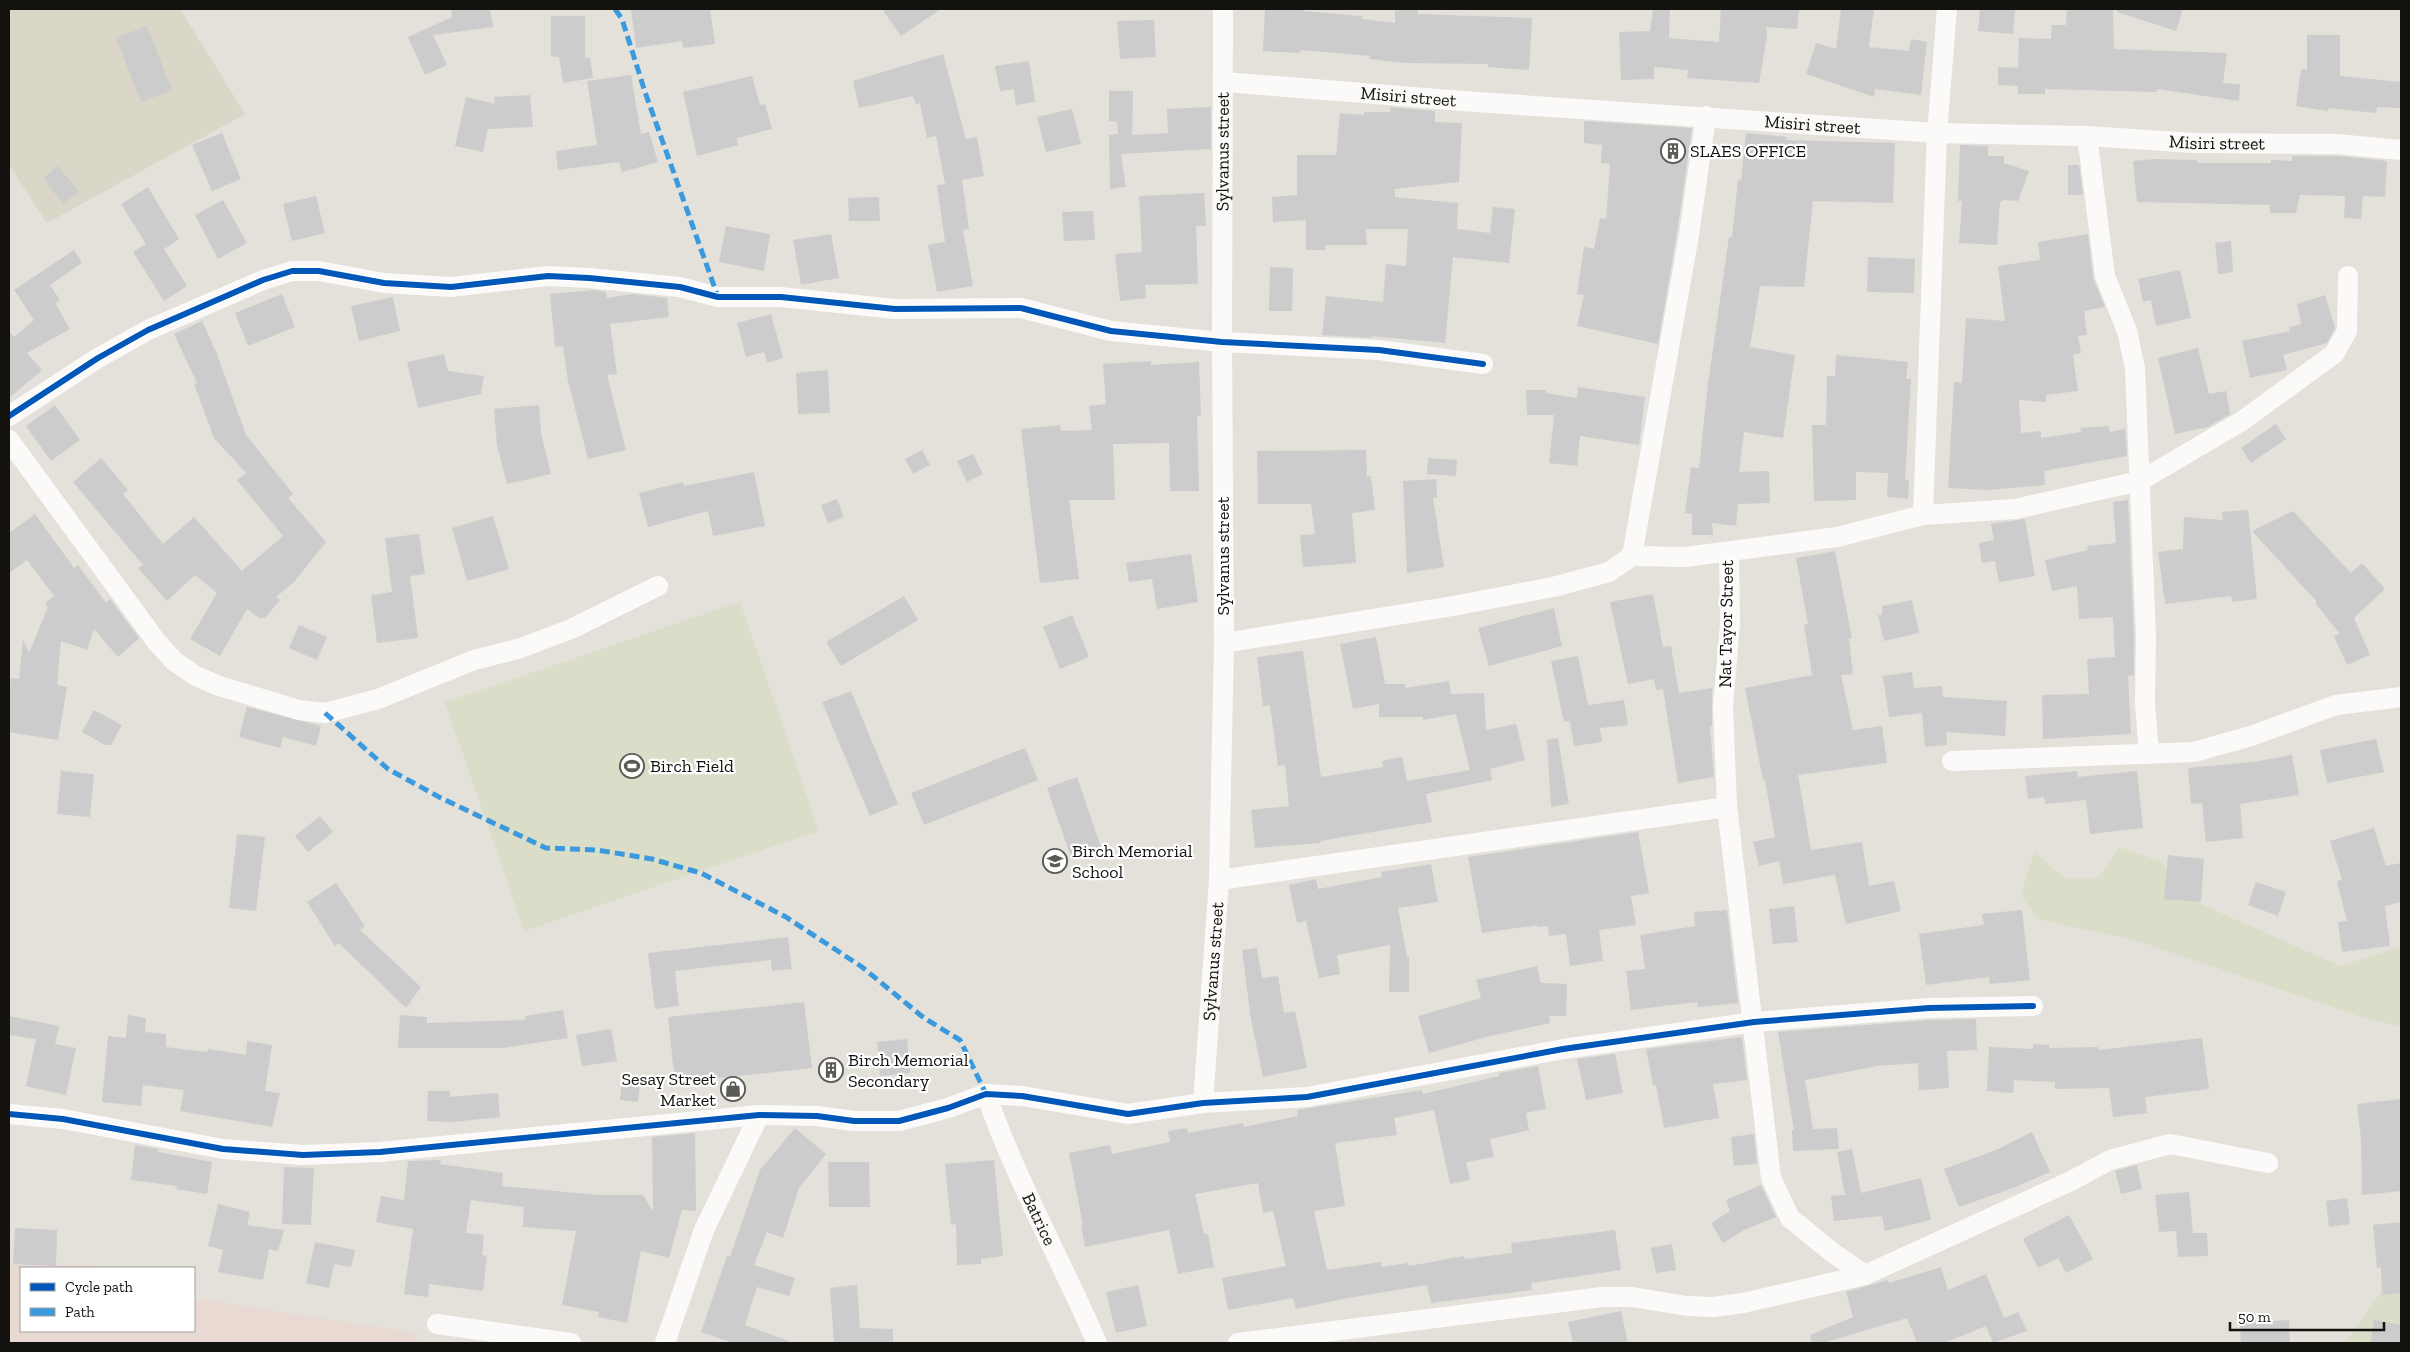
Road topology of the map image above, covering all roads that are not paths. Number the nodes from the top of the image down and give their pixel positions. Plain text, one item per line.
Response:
1 (1223, 9) edge
2 (1947, 9) edge
3 (1224, 82) junction
4 (1706, 116) junction
5 (1937, 133) junction
6 (2087, 136) junction
7 (2401, 150) edge
8 (2348, 276) dead end
9 (1222, 342) junction
10 (1484, 364) dead end
11 (9, 416) edge
12 (9, 440) edge
13 (2140, 481) junction
14 (1923, 515) junction
15 (1728, 552) junction
16 (1632, 556) junction
17 (658, 586) dead end
18 (1224, 643) junction
19 (2401, 697) edge
20 (2149, 754) junction
21 (1952, 761) dead end
22 (1727, 807) junction
23 (1219, 880) junction
24 (2033, 1006) dead end
25 (1754, 1022) junction
26 (986, 1094) junction
27 (1203, 1103) junction
28 (9, 1114) edge
29 (760, 1115) junction
30 (2268, 1163) dead end
31 (1865, 1275) junction
32 (437, 1324) dead end
33 (571, 1343) edge
34 (665, 1343) edge
35 (1097, 1343) edge
36 (1238, 1343) edge

1 - 3 street, Sylvanus street
2 - 5 street
3 - 4 street, Misiri street
3 - 9 street, Sylvanus street
4 - 5 street, Misiri street
4 - 16 street
5 - 6 street, Misiri street
5 - 14 street
6 - 7 street, Misiri street
6 - 13 street
8 - 13 street
9 - 10 street
9 - 11 street
9 - 18 street, Sylvanus street
12 - 17 street
13 - 14 street
13 - 20 street
14 - 15 street
15 - 16 street, Nat Tayor Street
15 - 22 street, Nat Tayor Street
16 - 18 street
18 - 23 street, Sylvanus street
19 - 20 street
20 - 21 street
22 - 23 street
22 - 25 street, Nat Tayor Street
23 - 27 street, Sylvanus street
24 - 25 street
25 - 27 street
25 - 31 street, Nat Tayor Street
26 - 27 street
26 - 29 street
26 - 35 street, Batrice
28 - 29 street
29 - 34 street
30 - 31 street
31 - 36 street
32 - 33 street

